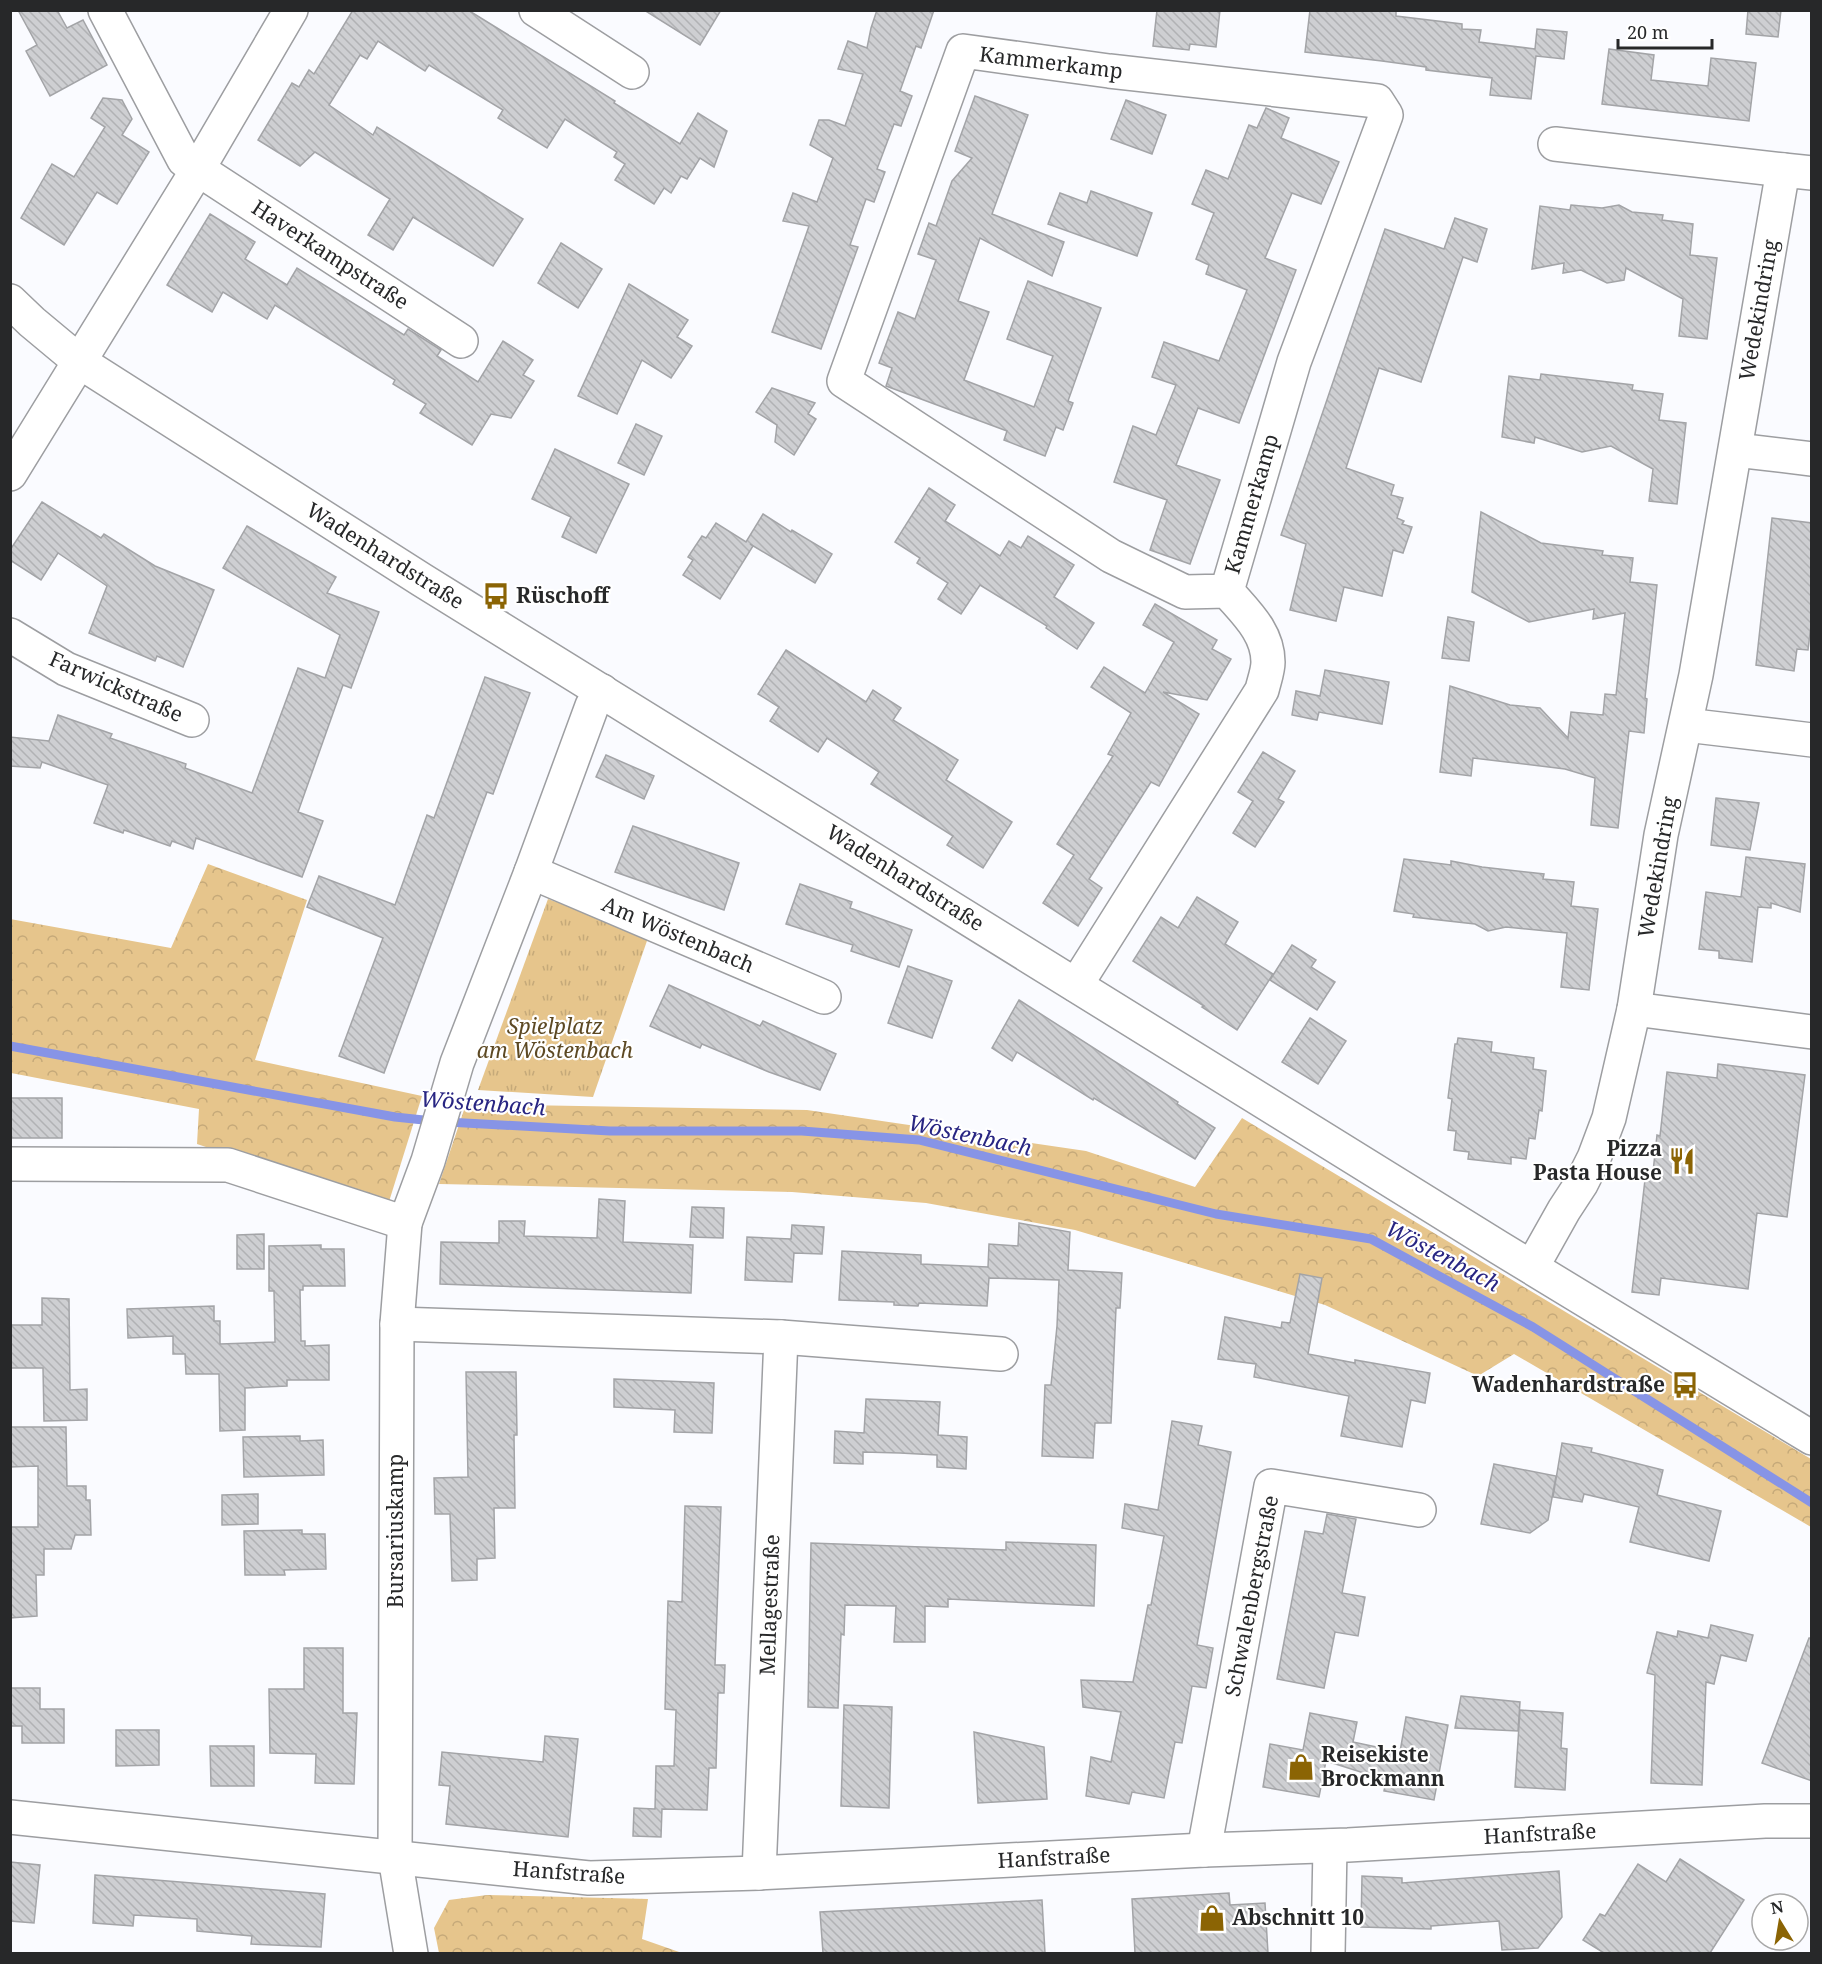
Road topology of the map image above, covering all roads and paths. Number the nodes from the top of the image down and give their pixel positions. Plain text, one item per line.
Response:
1 (105, 10) edge
2 (291, 10) edge
3 (536, 10) edge
4 (632, 72) dead end
5 (1555, 144) dead end
6 (198, 169) junction
7 (1797, 171) edge
8 (10, 301) edge
9 (461, 340) dead end
10 (80, 362) junction
11 (1736, 450) junction
12 (1812, 459) edge
13 (10, 474) edge
14 (1227, 591) junction
15 (10, 635) edge
16 (602, 691) junction
17 (192, 720) dead end
18 (1686, 726) junction
19 (1812, 740) edge
20 (531, 872) junction
21 (1076, 985) junction
22 (824, 998) dead end
23 (1634, 1009) junction
24 (1812, 1032) edge
25 (10, 1164) edge
26 (405, 1223) junction
27 (1532, 1267) junction
28 (397, 1324) junction
29 (781, 1337) junction
30 (1001, 1354) dead end
31 (1812, 1438) edge
32 (1419, 1510) dead end
33 (10, 1817) edge
34 (1812, 1821) edge
35 (1330, 1846) junction
36 (1204, 1850) junction
37 (395, 1857) junction
38 (759, 1874) junction
39 (411, 1953) edge
40 (1328, 1953) edge

1 - 6 street, Haverkampstraße
2 - 6 street
3 - 4 street
5 - 7 street, Wedekindring
6 - 9 street, Haverkampstraße
6 - 10 street
7 - 11 street, Wedekindring
8 - 10 street, Wadenhardstraße
10 - 13 street
10 - 16 street, Wadenhardstraße
11 - 12 street
11 - 18 street, Wedekindring
14 - 14 street, Kammerkamp
14 - 21 street, Kammerkamp
15 - 17 street, Farwickstraße
16 - 20 street
16 - 21 street, Wadenhardstraße
18 - 19 street
18 - 23 street, Wedekindring
20 - 22 street, Am Wöstenbach
20 - 26 street
21 - 27 street, Wadenhardstraße
23 - 24 street
23 - 27 street, Wedekindring
25 - 26 street
26 - 28 street, Bursariuskamp
27 - 31 street, Wadenhardstraße
28 - 29 street
28 - 37 street, Bursariuskamp
29 - 30 street
29 - 38 street, Mellagestraße
32 - 36 street, Schwalenbergstraße
33 - 37 street
34 - 35 street, Hanfstraße
35 - 36 street, Hanfstraße
35 - 40 street
36 - 38 street, Hanfstraße
37 - 38 street, Hanfstraße
37 - 39 street

